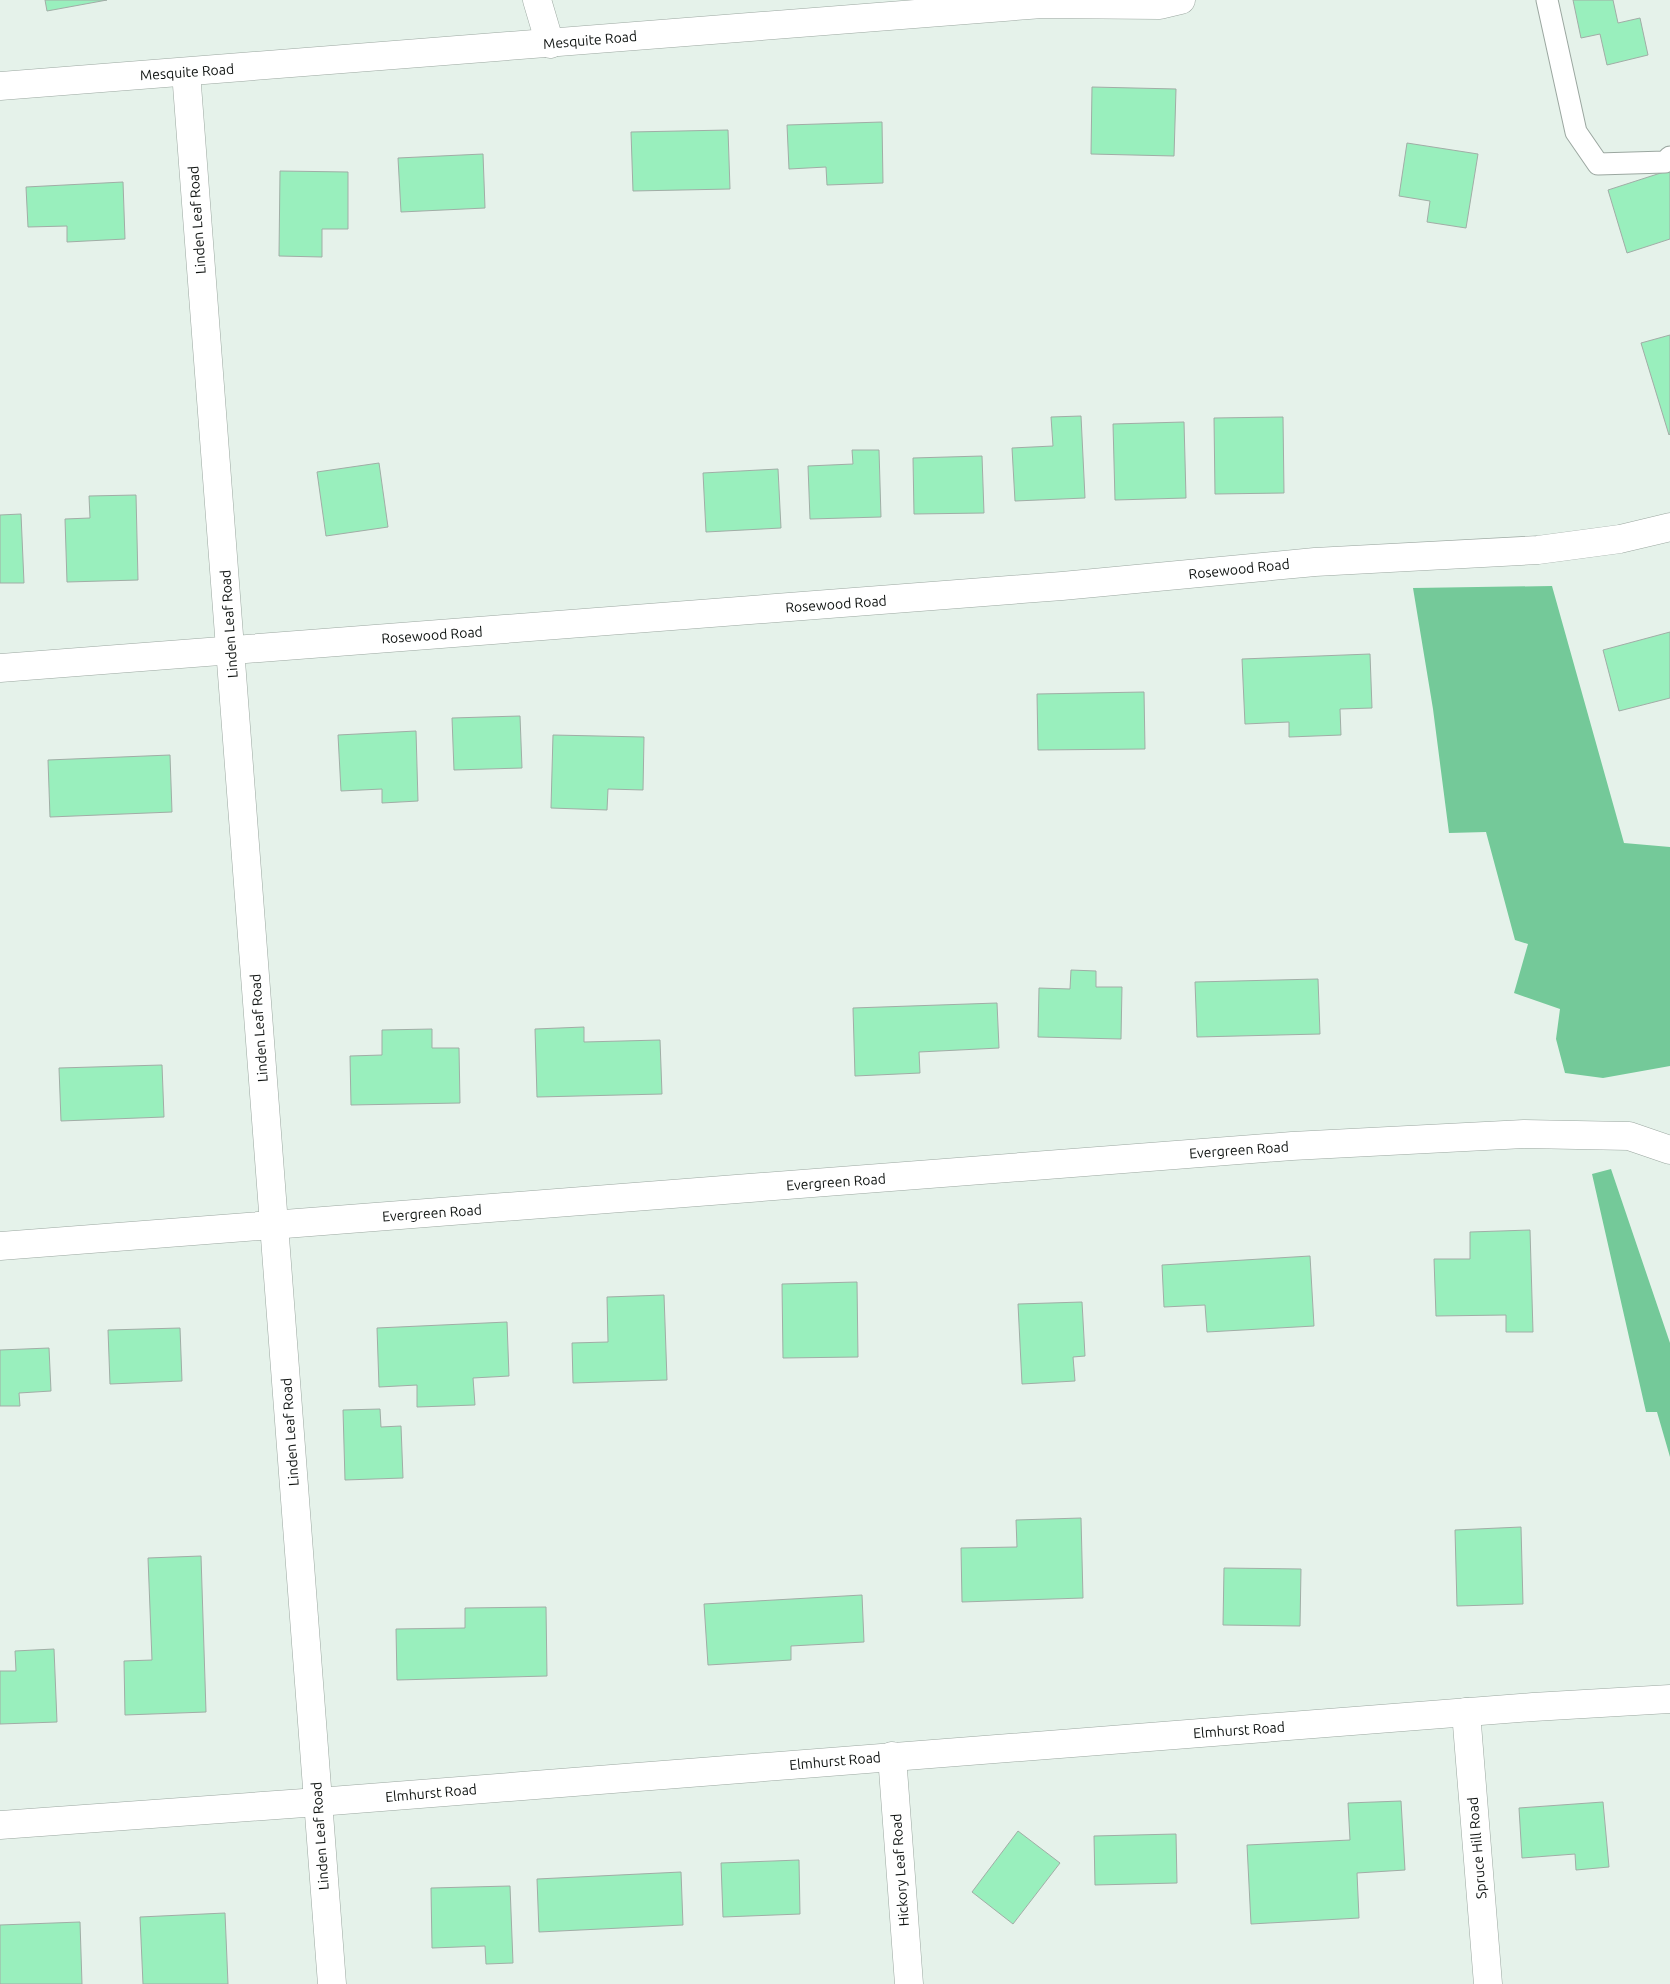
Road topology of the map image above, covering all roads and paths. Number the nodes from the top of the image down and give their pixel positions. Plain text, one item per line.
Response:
1 (537, 0) edge
2 (1181, 0) edge
3 (1547, 0) edge
4 (1041, 2) edge
5 (550, 44) junction
6 (186, 72) junction
7 (0, 86) edge
8 (1670, 157) edge
9 (1670, 527) edge
10 (231, 651) junction
11 (0, 668) edge
12 (1670, 1150) edge
13 (274, 1226) junction
14 (0, 1246) edge
15 (1670, 1699) edge
16 (1466, 1712) junction
17 (892, 1756) junction
18 (318, 1802) junction
19 (0, 1825) edge
20 (332, 1984) edge
21 (909, 1984) edge
22 (1488, 1984) edge

1 - 5 street
2 - 4 street, Mesquite Road
3 - 8 lane
4 - 5 street, Mesquite Road
5 - 6 street, Mesquite Road
6 - 7 street, Mesquite Road
6 - 10 street, Linden Leaf Road
9 - 10 street, Rosewood Road
10 - 11 street, Rosewood Road
10 - 13 street, Linden Leaf Road
12 - 13 street, Evergreen Road
13 - 14 street, Evergreen Road
13 - 18 street, Linden Leaf Road
15 - 16 street, Elmhurst Road
16 - 17 street, Elmhurst Road
16 - 22 street, Spruce Hill Road
17 - 18 street, Elmhurst Road
17 - 21 street, Hickory Leaf Road
18 - 19 street, Elmhurst Road
18 - 20 street, Linden Leaf Road

